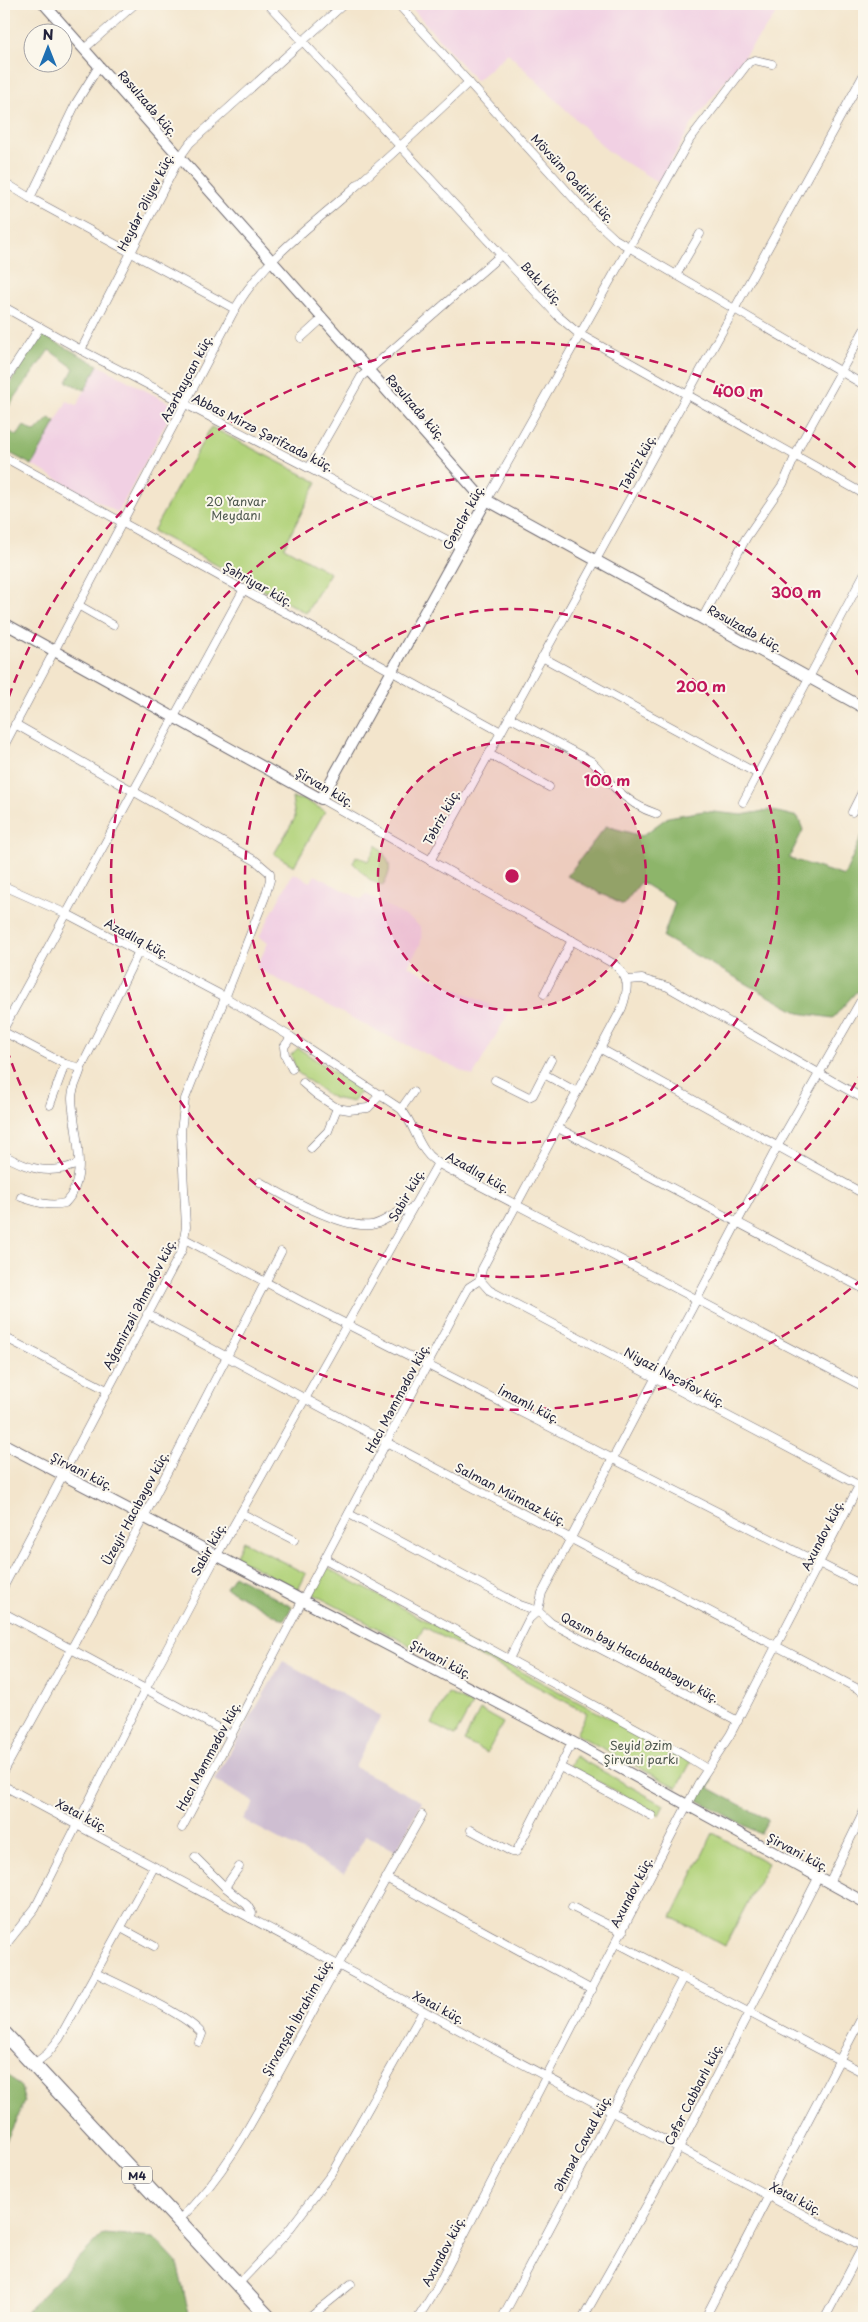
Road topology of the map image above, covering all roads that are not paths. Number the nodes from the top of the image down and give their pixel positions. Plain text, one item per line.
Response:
1 (44, 4) edge
2 (135, 4) edge
3 (268, 4) edge
4 (344, 4) edge
5 (398, 4) edge
6 (303, 40) junction
7 (84, 49) junction
8 (772, 64) dead end
9 (99, 66) junction
10 (864, 74) edge
11 (469, 82) junction
12 (402, 146) junction
13 (180, 157) junction
14 (4, 182) edge
15 (30, 198) junction
16 (700, 234) dead end
17 (629, 248) junction
18 (132, 252) junction
19 (501, 255) junction
20 (271, 261) junction
21 (676, 275) junction
22 (4, 306) edge
23 (235, 309) junction
24 (735, 309) junction
25 (322, 319) junction
26 (40, 327) junction
27 (864, 330) edge
28 (579, 334) junction
29 (301, 338) dead end
30 (81, 350) junction
31 (368, 370) junction
32 (842, 372) junction
33 (4, 382) edge
34 (864, 385) edge
35 (687, 395) junction
36 (185, 404) junction
37 (795, 455) junction
38 (4, 457) edge
39 (309, 468) junction
40 (864, 494) edge
41 (486, 501) junction
42 (123, 522) junction
43 (461, 547) junction
44 (595, 561) junction
45 (864, 574) edge
46 (244, 589) junction
47 (78, 605) junction
48 (702, 619) junction
49 (4, 624) edge
50 (113, 625) dead end
51 (54, 651) junction
52 (542, 657) junction
53 (392, 671) junction
54 (808, 677) junction
55 (864, 708) edge
56 (174, 717) junction
57 (509, 717) junction
58 (15, 724) junction
59 (501, 732) junction
60 (4, 746) edge
61 (489, 754) junction
62 (758, 774) junction
63 (549, 787) dead end
64 (864, 788) edge
65 (133, 792) junction
66 (321, 799) junction
67 (743, 802) dead end
68 (852, 812) dead end
69 (657, 814) dead end
70 (430, 861) junction
71 (4, 886) edge
72 (66, 914) junction
73 (572, 940) junction
74 (139, 952) junction
75 (628, 980) junction
76 (544, 994) dead end
77 (225, 997) junction
78 (860, 1002) dead end
79 (4, 1028) edge
80 (4, 1032) edge
81 (292, 1037) junction
82 (601, 1049) junction
83 (551, 1060) dead end
84 (65, 1064) junction
85 (81, 1068) junction
86 (292, 1069) dead end
87 (819, 1072) junction
88 (544, 1074) junction
89 (495, 1080) dead end
90 (303, 1083) dead end
91 (413, 1092) dead end
92 (578, 1092) junction
93 (381, 1094) junction
94 (864, 1099) edge
95 (50, 1105) dead end
96 (337, 1108) junction
97 (401, 1109) junction
98 (558, 1128) junction
99 (777, 1147) junction
100 (311, 1148) dead end
101 (4, 1155) edge
102 (438, 1163) junction
103 (78, 1164) junction
104 (260, 1182) dead end
105 (864, 1194) edge
106 (21, 1197) dead end
107 (516, 1206) junction
108 (410, 1210) junction
109 (737, 1222) junction
110 (185, 1239) junction
111 (281, 1252) dead end
112 (480, 1280) junction
113 (264, 1283) junction
114 (864, 1289) edge
115 (697, 1300) junction
116 (148, 1314) junction
117 (346, 1324) junction
118 (4, 1337) edge
119 (228, 1356) junction
120 (427, 1365) junction
121 (656, 1380) junction
122 (864, 1387) edge
123 (107, 1390) junction
124 (304, 1397) junction
125 (386, 1442) junction
126 (4, 1444) edge
127 (613, 1460) junction
128 (62, 1475) junction
129 (864, 1476) edge
130 (862, 1487) edge
131 (241, 1513) junction
132 (349, 1514) junction
133 (144, 1517) junction
134 (571, 1538) junction
135 (294, 1540) dead end
136 (217, 1555) junction
137 (325, 1559) junction
138 (820, 1564) junction
139 (4, 1586) edge
140 (864, 1586) edge
141 (303, 1601) junction
142 (538, 1611) junction
143 (4, 1613) edge
144 (776, 1647) junction
145 (71, 1649) junction
146 (509, 1659) junction
147 (145, 1690) junction
148 (864, 1692) edge
149 (738, 1721) junction
150 (231, 1735) junction
151 (572, 1743) junction
152 (560, 1767) junction
153 (707, 1769) junction
154 (4, 1772) edge
155 (4, 1786) edge
156 (687, 1806) junction
157 (864, 1811) edge
158 (422, 1816) dead end
159 (652, 1816) dead end
160 (76, 1825) junction
161 (182, 1828) dead end
162 (471, 1830) dead end
163 (195, 1857) dead end
164 (239, 1866) dead end
165 (154, 1867) junction
166 (386, 1878) junction
167 (818, 1878) junction
168 (829, 1883) junction
169 (225, 1887) junction
170 (864, 1902) edge
171 (572, 1907) dead end
172 (250, 1918) junction
173 (121, 1928) junction
174 (623, 1932) junction
175 (617, 1943) junction
176 (154, 1946) dead end
177 (4, 1947) edge
178 (338, 1965) junction
179 (96, 1973) junction
180 (682, 1978) junction
181 (592, 1990) junction
182 (423, 2011) junction
183 (748, 2012) junction
184 (864, 2013) edge
185 (4, 2033) edge
186 (200, 2042) dead end
187 (840, 2061) junction
188 (34, 2064) junction
189 (864, 2073) edge
190 (548, 2077) junction
191 (612, 2112) junction
192 (679, 2148) junction
193 (769, 2196) junction
194 (179, 2220) junction
195 (864, 2246) edge
196 (238, 2284) junction
197 (351, 2284) dead end
198 (270, 2318) edge
199 (309, 2318) edge
200 (418, 2318) edge
201 (502, 2318) edge
202 (583, 2318) edge
203 (706, 2318) edge
204 (825, 2318) edge

1 - 7 street, Rəsulzadə küç.
2 - 7 street
3 - 6 street, Bakı küç.
4 - 6 street, Heydər Əliyev küç.
5 - 11 street, Mövsüm Qədirli küç.
6 - 12 street, Bakı küç.
6 - 13 street, Heydər Əliyev küç.
7 - 9 street, Rəsulzadə küç.
8 - 17 street, Gənclər küç.
9 - 13 street, Rəsulzadə küç.
9 - 15 street
10 - 24 street, Təbriz küç.
11 - 12 street, Azərbaycan küç.
11 - 17 street, Mövsüm Qədirli küç.
12 - 19 street, Bakı küç.
12 - 20 street, Azərbaycan küç.
13 - 18 street, Heydər Əliyev küç.
13 - 20 street, Rəsulzadə küç.
14 - 15 street
15 - 18 street
16 - 21 street
17 - 21 street, Mövsüm Qədirli küç.
17 - 28 street, Gənclər küç.
18 - 23 street
18 - 30 street, Heydər Əliyev küç.
19 - 28 street, Bakı küç.
19 - 31 street
20 - 23 street, Azərbaycan küç.
20 - 25 street, Rəsulzadə küç.
21 - 24 street, Mövsüm Qədirli küç.
22 - 26 street, Abbas Mirzə Şərifzadə küç.
23 - 36 street, Azərbaycan küç.
24 - 32 street, Mövsüm Qədirli küç.
24 - 35 street, Təbriz küç.
25 - 29 street
25 - 31 street, Rəsulzadə küç.
26 - 30 street, Abbas Mirzə Şərifzadə küç.
26 - 33 street
27 - 32 street
28 - 35 street, Bakı küç.
28 - 41 street, Gənclər küç.
30 - 36 street, Abbas Mirzə Şərifzadə küç.
31 - 39 street
31 - 41 street, Rəsulzadə küç.
32 - 34 street, Mövsüm Qədirli küç.
32 - 37 street
35 - 37 street, Bakı küç.
35 - 44 street, Təbriz küç.
36 - 39 street, Abbas Mirzə Şərifzadə küç.
36 - 42 street, Azərbaycan küç.
37 - 40 street, Bakı küç.
37 - 48 street
38 - 42 street, Şəhriyar küç.
39 - 43 street, Abbas Mirzə Şərifzadə küç.
41 - 43 street, Gənclər küç.
41 - 44 street, Rəsulzadə küç.
42 - 46 street, Şəhriyar küç.
42 - 47 street, Azərbaycan küç.
43 - 53 street, Gənclər küç.
44 - 48 street, Rəsulzadə küç.
44 - 52 street, Təbriz küç.
45 - 54 street
46 - 53 street, Şəhriyar küç.
46 - 56 street
47 - 50 street
47 - 51 street, Azərbaycan küç.
48 - 54 street, Rəsulzadə küç.
49 - 51 street, Şirvan küç.
51 - 56 street, Şirvan küç.
51 - 58 street, Azərbaycan küç.
52 - 57 street, Təbriz küç.
52 - 62 street
53 - 59 street, Şəhriyar küç.
53 - 66 street, Gənclər küç.
54 - 55 street, Rəsulzadə küç.
54 - 62 street
56 - 65 street
56 - 66 street, Şirvan küç.
57 - 59 street, Təbriz küç.
57 - 69 street
58 - 60 street, Azərbaycan küç.
58 - 65 street
59 - 61 street, Təbriz küç.
61 - 63 street
61 - 70 street, Təbriz küç.
62 - 67 street
64 - 68 street
65 - 72 street
65 - 77 street, Ağamirzəli Əhmədov küç.
66 - 70 street, Şirvan küç.
70 - 73 street, Şirvan küç.
71 - 72 street, Azadlıq küç.
72 - 74 street, Azadlıq küç.
72 - 79 street
73 - 75 street, Şirvan küç.
73 - 76 street
74 - 77 street, Azadlıq küç.
74 - 85 street
75 - 82 street, Hacı Məmmədov küç.
75 - 87 street
77 - 81 street, Azadlıq küç.
77 - 110 street, Ağamirzəli Əhmədov küç.
78 - 87 street
80 - 84 street
81 - 86 street
81 - 93 street, Azadlıq küç.
82 - 92 street, Hacı Məmmədov küç.
82 - 99 street
83 - 88 street
84 - 85 street
84 - 95 street
85 - 103 street
87 - 94 street
87 - 99 street
88 - 89 street
88 - 92 street
90 - 96 street
91 - 97 street
92 - 98 street, Hacı Məmmədov küç.
93 - 96 street
93 - 97 street, Azadlıq küç.
96 - 100 street
97 - 102 street, Azadlıq küç.
98 - 107 street, Hacı Məmmədov küç.
98 - 109 street
99 - 105 street
99 - 109 street
101 - 103 street
102 - 107 street, Azadlıq küç.
102 - 108 street, Sabir küç.
103 - 106 street
104 - 108 street
107 - 112 street, Hacı Məmmədov küç.
107 - 115 street, Azadlıq küç.
108 - 117 street, Sabir küç.
109 - 114 street
109 - 115 street
110 - 113 street, İmamlı küç.
110 - 116 street, Ağamirzəli Əhmədov küç.
111 - 113 street, Üzeyir Hacıbəyov küç.
112 - 120 street, Hacı Məmmədov küç.
112 - 121 street, Niyazi Nəcəfov küç.
113 - 117 street, İmamlı küç.
113 - 119 street, Üzeyir Hacıbəyov küç.
115 - 121 street
115 - 122 street, Azadlıq küç.
116 - 119 street, Salman Mümtaz küç.
116 - 123 street, Ağamirzəli Əhmədov küç.
117 - 120 street, İmamlı küç.
117 - 124 street, Sabir küç.
118 - 123 street
119 - 124 street, Salman Mümtaz küç.
119 - 133 street, Üzeyir Hacıbəyov küç.
120 - 125 street, Hacı Məmmədov küç.
120 - 127 street, İmamlı küç.
121 - 127 street
121 - 130 street, Niyazi Nəcəfov küç.
123 - 128 street, Ağamirzəli Əhmədov küç.
124 - 125 street, Salman Mümtaz küç.
124 - 131 street, Sabir küç.
125 - 132 street, Hacı Məmmədov küç.
125 - 134 street, Salman Mümtaz küç.
126 - 128 street, Şirvani küç.
127 - 134 street
127 - 138 street, İmamlı küç.
128 - 133 street, Şirvani küç.
128 - 139 street, Ağamirzəli Əhmədov küç.
129 - 130 street, Axundov küç.
130 - 138 street, Axundov küç.
131 - 135 street
131 - 136 street, Sabir küç.
132 - 137 street, Hacı Məmmədov küç.
132 - 142 street, Qasım bəy Hacıbababəyov küç.
133 - 136 street, Şirvani küç.
133 - 145 street, Üzeyir Hacıbəyov küç.
134 - 142 street
134 - 144 street, Salman Mümtaz küç.
136 - 141 street, Şirvani küç.
136 - 147 street, Sabir küç.
137 - 141 street, Hacı Məmmədov küç.
137 - 146 street
138 - 140 street, İmamlı küç.
138 - 144 street, Axundov küç.
141 - 150 street, Hacı Məmmədov küç.
141 - 151 street, Şirvani küç.
142 - 146 street
142 - 149 street, Qasım bəy Hacıbababəyov küç.
143 - 145 street
144 - 148 street, Salman Mümtaz küç.
144 - 149 street, Axundov küç.
145 - 147 street
145 - 154 street, Üzeyir Hacıbəyov küç.
146 - 153 street
147 - 150 street
147 - 160 street, Sabir küç.
149 - 153 street, Axundov küç.
150 - 161 street, Hacı Məmmədov küç.
151 - 152 street
151 - 156 street, Şirvani küç.
152 - 159 street
152 - 162 street
153 - 156 street, Axundov küç.
155 - 160 street, Xətai küç.
156 - 167 street, Şirvani küç.
156 - 174 street, Axundov küç.
157 - 168 street
158 - 166 street, Şirvanşah İbrahim küç.
160 - 165 street, Xətai küç.
160 - 177 street, Sabir küç.
163 - 169 street
164 - 169 street
165 - 172 street, Xətai küç.
165 - 173 street
166 - 178 street, Şirvanşah İbrahim küç.
166 - 181 street
167 - 168 street, Şirvani küç.
167 - 183 street, Cəfər Cabbarlı küç.
168 - 170 street, Şirvani küç.
169 - 172 street
171 - 174 street
172 - 178 street, Xətai küç.
173 - 176 street
173 - 179 street
174 - 175 street, Axundov küç.
175 - 180 street
175 - 181 street, Axundov küç.
178 - 182 street, Xətai küç.
178 - 194 street, Şirvanşah İbrahim küç.
179 - 186 street
179 - 188 street
180 - 183 street
180 - 191 street, Əhməd Cavad küç.
181 - 190 street, Axundov küç.
182 - 190 street, Xətai küç.
182 - 196 street
183 - 187 street
183 - 192 street, Cəfər Cabbarlı küç.
184 - 187 street
185 - 188 highway, M4
187 - 189 street
187 - 193 street
188 - 194 highway, M4
190 - 191 street, Xətai küç.
190 - 200 street, Axundov küç.
191 - 192 street, Xətai küç.
191 - 201 street, Əhməd Cavad küç.
192 - 193 street, Xətai küç.
192 - 202 street, Cəfər Cabbarlı küç.
193 - 195 street, Xətai küç.
193 - 203 street
194 - 196 highway, M4
195 - 204 street
196 - 198 highway, M4
197 - 199 street

